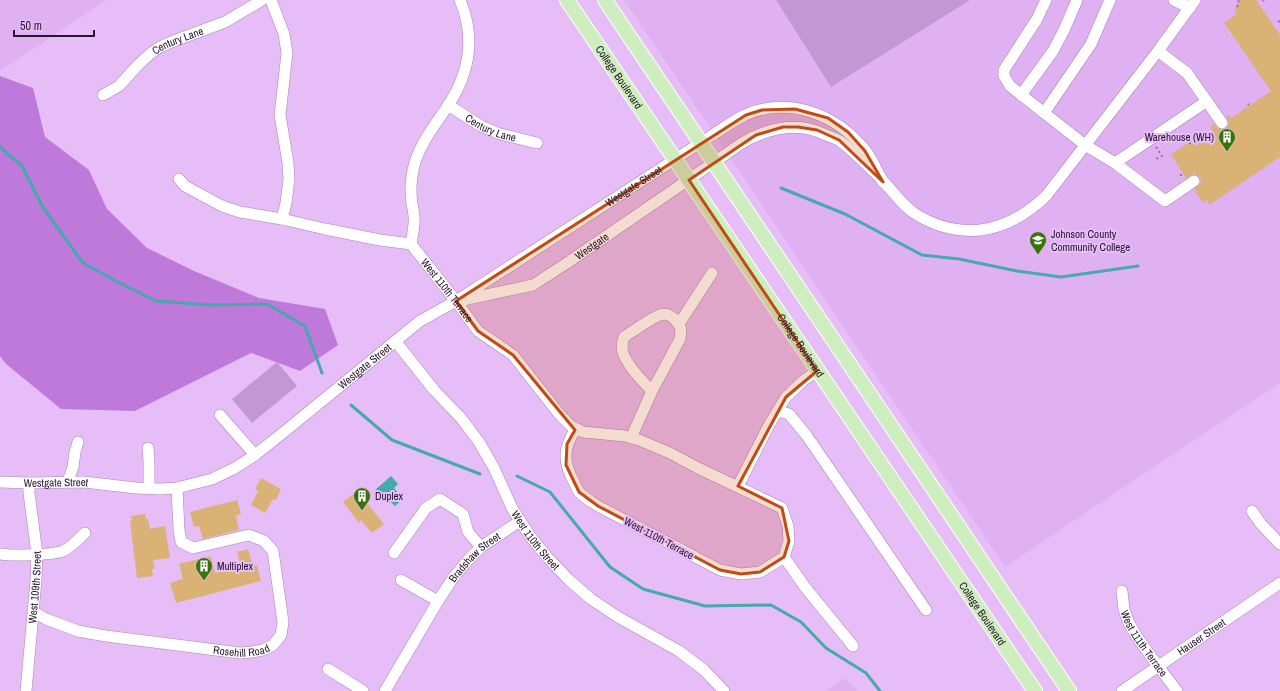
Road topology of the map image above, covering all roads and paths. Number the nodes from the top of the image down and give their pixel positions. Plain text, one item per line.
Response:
1 (262, 0) edge
2 (271, 0) edge
3 (460, 0) edge
4 (567, 0) edge
5 (605, 0) edge
6 (1046, 0) edge
7 (1077, 0) edge
8 (1110, 0) edge
9 (1174, 0) edge
10 (1239, 0) edge
11 (1193, 4) edge
12 (1238, 6) dead end
13 (1158, 51) junction
14 (103, 95) dead end
15 (1021, 95) junction
16 (1207, 101) junction
17 (448, 105) junction
18 (1044, 113) junction
19 (1222, 123) dead end
20 (1187, 138) dead end
21 (701, 142) junction
22 (537, 143) dead end
23 (1085, 145) junction
24 (1190, 145) dead end
25 (1155, 146) dead end
26 (1156, 159) dead end
27 (674, 160) junction
28 (714, 162) junction
29 (1115, 163) junction
30 (1181, 171) dead end
31 (1181, 176) dead end
32 (178, 179) dead end
33 (689, 180) junction
34 (1194, 181) dead end
35 (884, 182) junction
36 (282, 219) junction
37 (411, 244) junction
38 (712, 273) dead end
39 (456, 301) junction
40 (679, 324) junction
41 (396, 342) junction
42 (817, 371) junction
43 (652, 391) junction
44 (778, 411) junction
45 (220, 415) dead end
46 (576, 429) junction
47 (631, 438) junction
48 (78, 442) dead end
49 (148, 448) dead end
50 (255, 455) junction
51 (68, 481) junction
52 (0, 482) edge
53 (29, 483) junction
54 (738, 486) junction
55 (149, 488) junction
56 (178, 488) junction
57 (1252, 511) dead end
58 (520, 521) junction
59 (85, 533) dead end
60 (1280, 544) edge
61 (482, 547) junction
62 (394, 553) dead end
63 (0, 554) edge
64 (36, 554) junction
65 (784, 557) junction
66 (400, 580) dead end
67 (1280, 583) edge
68 (1122, 591) dead end
69 (438, 601) junction
70 (926, 610) dead end
71 (34, 612) junction
72 (853, 646) dead end
73 (1158, 666) junction
74 (328, 669) dead end
75 (26, 691) edge
76 (363, 691) edge
77 (385, 691) edge
78 (724, 691) edge
79 (1035, 691) edge
80 (1069, 691) edge
81 (1122, 691) edge
82 (1177, 691) edge

1 - 14 street, Century Lane
2 - 36 street
3 - 17 street
4 - 27 main road, College Boulevard
5 - 21 main road
6 - 15 street
7 - 15 street
8 - 18 street
9 - 11 street
10 - 12 path
11 - 13 street
13 - 16 street
13 - 23 street
15 - 18 street
16 - 19 street
16 - 29 street
17 - 22 street, Century Lane
17 - 37 street
18 - 23 street
20 - 24 path
21 - 27 street, Westgate Street
21 - 28 main road
21 - 35 street, Westgate Street
23 - 29 street
23 - 35 street
25 - 26 path
27 - 33 main road, College Boulevard
27 - 39 street, Westgate Street
28 - 33 street, Westgate
28 - 35 street, Westgate
28 - 80 main road
29 - 34 street
30 - 31 path
32 - 36 street
33 - 39 street, Westgate
33 - 42 main road, College Boulevard
36 - 37 street
37 - 39 street, West 110th Terrace
38 - 40 street
39 - 41 street, Westgate Street
39 - 46 street, West 110th Terrace
40 - 43 street
40 - 43 street
41 - 50 street, Westgate Street
41 - 58 street, West 110th Street
42 - 44 street
42 - 79 main road, College Boulevard
43 - 47 street
44 - 54 street
44 - 70 street
45 - 50 street
46 - 47 street
46 - 65 street, West 110th Terrace
47 - 54 street
48 - 51 street
49 - 55 street
50 - 56 street, Westgate Street
51 - 53 street, Westgate Street
51 - 55 street, Westgate Street
52 - 53 street, Westgate Street
53 - 64 street, West 109th Street
54 - 65 street
55 - 56 street, Westgate Street
56 - 71 street, Rosehill Road
57 - 60 street
58 - 61 street, Bradshaw Street
58 - 78 street, West 110th Street
59 - 64 street
61 - 62 street
61 - 69 street, Bradshaw Street
63 - 64 street
64 - 71 street, West 109th Street
65 - 72 street
66 - 69 street
67 - 73 street, Hauser Street
68 - 73 street, West 111th Terrace
69 - 77 street, Bradshaw Street
71 - 75 street, West 109th Street
73 - 81 street, Hauser Street
73 - 82 street, West 111th Terrace
74 - 76 street

